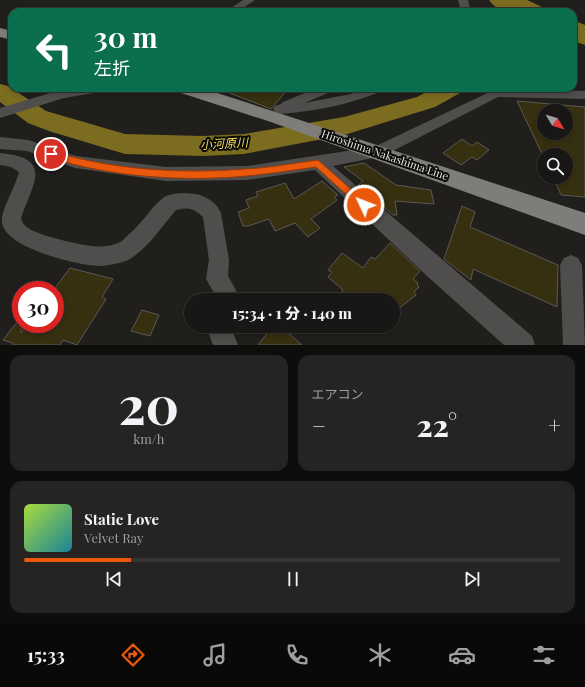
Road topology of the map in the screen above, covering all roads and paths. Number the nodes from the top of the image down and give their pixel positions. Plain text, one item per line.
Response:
1 (250, 0) edge
2 (237, 8) edge
3 (79, 92) edge
4 (198, 92) edge
5 (320, 92) edge
6 (367, 92) edge
7 (585, 95) edge
8 (0, 113) edge
9 (274, 114) junction
10 (0, 143) edge
11 (370, 150) junction
12 (0, 159) edge
13 (318, 163) junction
14 (186, 175) junction
15 (170, 203) junction
16 (585, 224) edge
17 (571, 265) dead end
18 (225, 293) edge
19 (221, 333) edge
20 (226, 345) edge
21 (523, 345) edge
22 (575, 345) edge

1 - 2 street
3 - 8 street
4 - 9 main road, Hiroshima Nakashima Line
5 - 9 street
6 - 9 street
7 - 11 street
9 - 11 main road, Hiroshima Nakashima Line
10 - 14 street
11 - 13 street
11 - 16 main road, Hiroshima Nakashima Line
12 - 15 street
13 - 14 street
13 - 21 street
14 - 15 street
15 - 18 street
17 - 22 street
19 - 20 street

